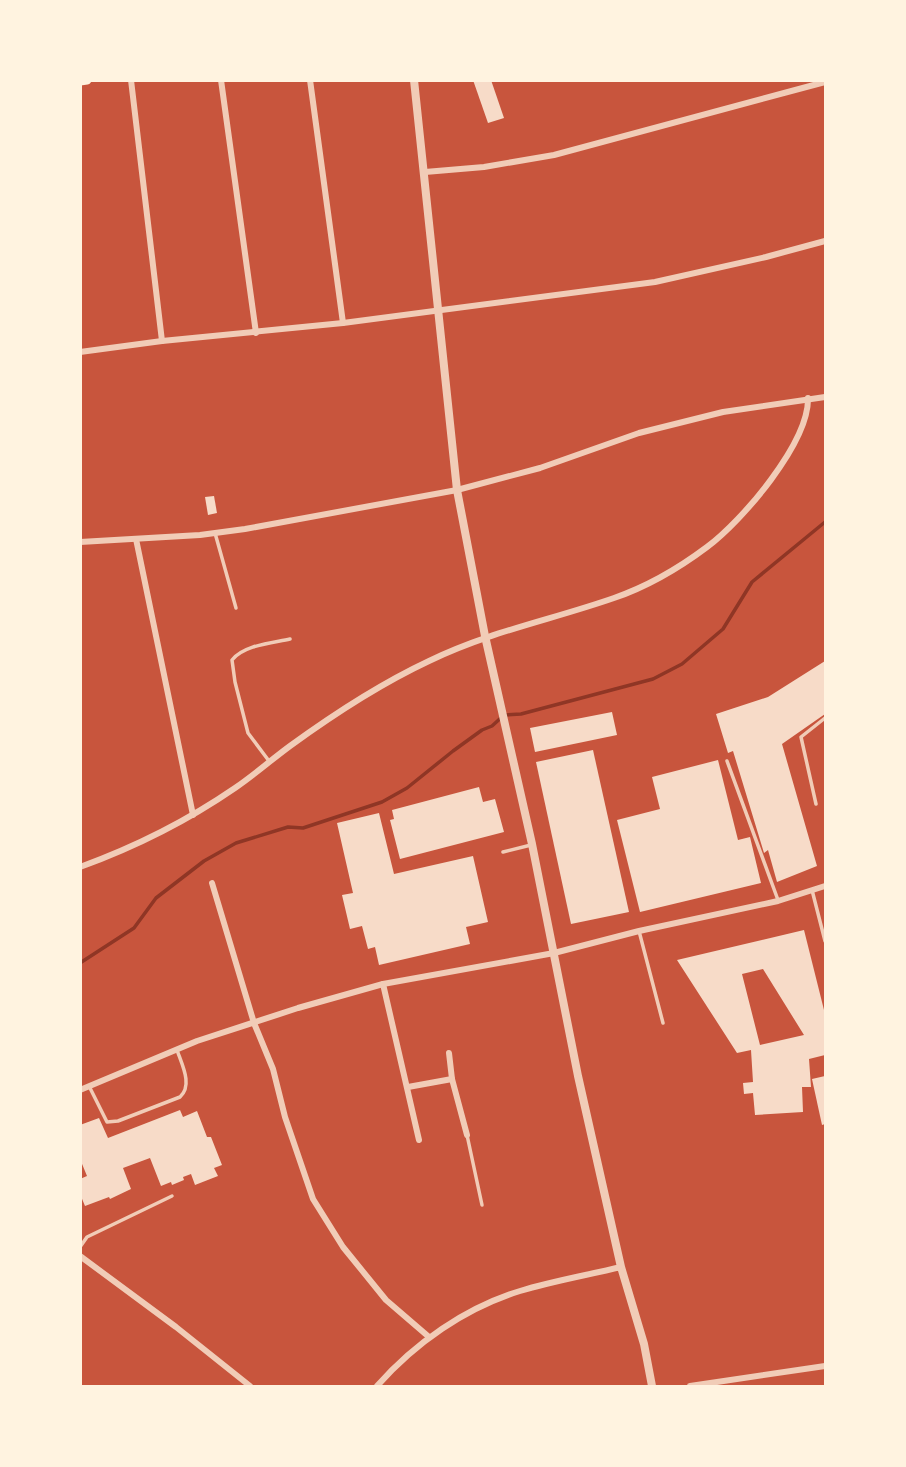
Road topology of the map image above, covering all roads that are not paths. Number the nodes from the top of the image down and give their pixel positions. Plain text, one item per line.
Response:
1 (87, 80) edge
2 (131, 80) edge
3 (221, 80) edge
4 (310, 80) edge
5 (414, 80) edge
6 (80, 81) edge
7 (825, 82) edge
8 (425, 172) junction
9 (825, 241) edge
10 (439, 310) junction
11 (344, 323) junction
12 (256, 332) junction
13 (162, 341) junction
14 (80, 352) edge
15 (825, 397) edge
16 (808, 398) junction
17 (457, 490) junction
18 (215, 533) junction
19 (136, 539) junction
20 (80, 542) edge
21 (236, 608) dead end
22 (485, 636) junction
23 (290, 639) dead end
24 (825, 718) edge
25 (727, 761) dead end
26 (269, 762) junction
27 (816, 804) dead end
28 (193, 815) junction
29 (533, 844) junction
30 (503, 852) dead end
31 (80, 867) edge
32 (212, 883) dead end
33 (825, 886) edge
34 (812, 890) junction
35 (778, 901) junction
36 (639, 932) junction
37 (825, 941) edge
38 (554, 953) junction
39 (383, 984) junction
40 (254, 1023) junction
41 (663, 1023) dead end
42 (177, 1049) junction
43 (449, 1054) dead end
44 (452, 1079) junction
45 (89, 1086) junction
46 (408, 1087) junction
47 (80, 1090) edge
48 (467, 1135) joint
49 (419, 1140) dead end
50 (173, 1196) dead end
51 (482, 1205) dead end
52 (80, 1247) edge
53 (80, 1256) edge
54 (621, 1268) junction
55 (429, 1337) junction
56 (825, 1366) edge
57 (250, 1387) edge
58 (377, 1387) edge
59 (652, 1387) edge
60 (690, 1387) edge

1 - 6 main road
2 - 13 street
3 - 12 street
4 - 11 street
5 - 8 street
7 - 8 street
8 - 10 street
9 - 10 street
10 - 11 street
10 - 17 street
11 - 12 street
12 - 13 street
13 - 14 street
15 - 16 street
16 - 17 street
16 - 22 street
17 - 18 street
17 - 22 street
18 - 19 street
18 - 21 lane
19 - 20 street
19 - 28 street
22 - 26 street
22 - 29 street
23 - 26 lane
24 - 27 lane
25 - 35 lane
26 - 28 street
28 - 31 street
29 - 30 lane
29 - 38 street
32 - 40 street
33 - 34 street
34 - 35 street
34 - 37 lane
35 - 36 street
36 - 38 street
36 - 41 lane
38 - 39 street
38 - 54 street
39 - 40 street
39 - 46 street
40 - 42 street
40 - 55 street
42 - 45 street
42 - 45 lane
43 - 44 street
44 - 46 street
44 - 48 street
45 - 47 street
46 - 49 street
48 - 51 lane
50 - 52 lane
53 - 57 street
54 - 55 street
54 - 59 street
55 - 58 street
56 - 60 street

